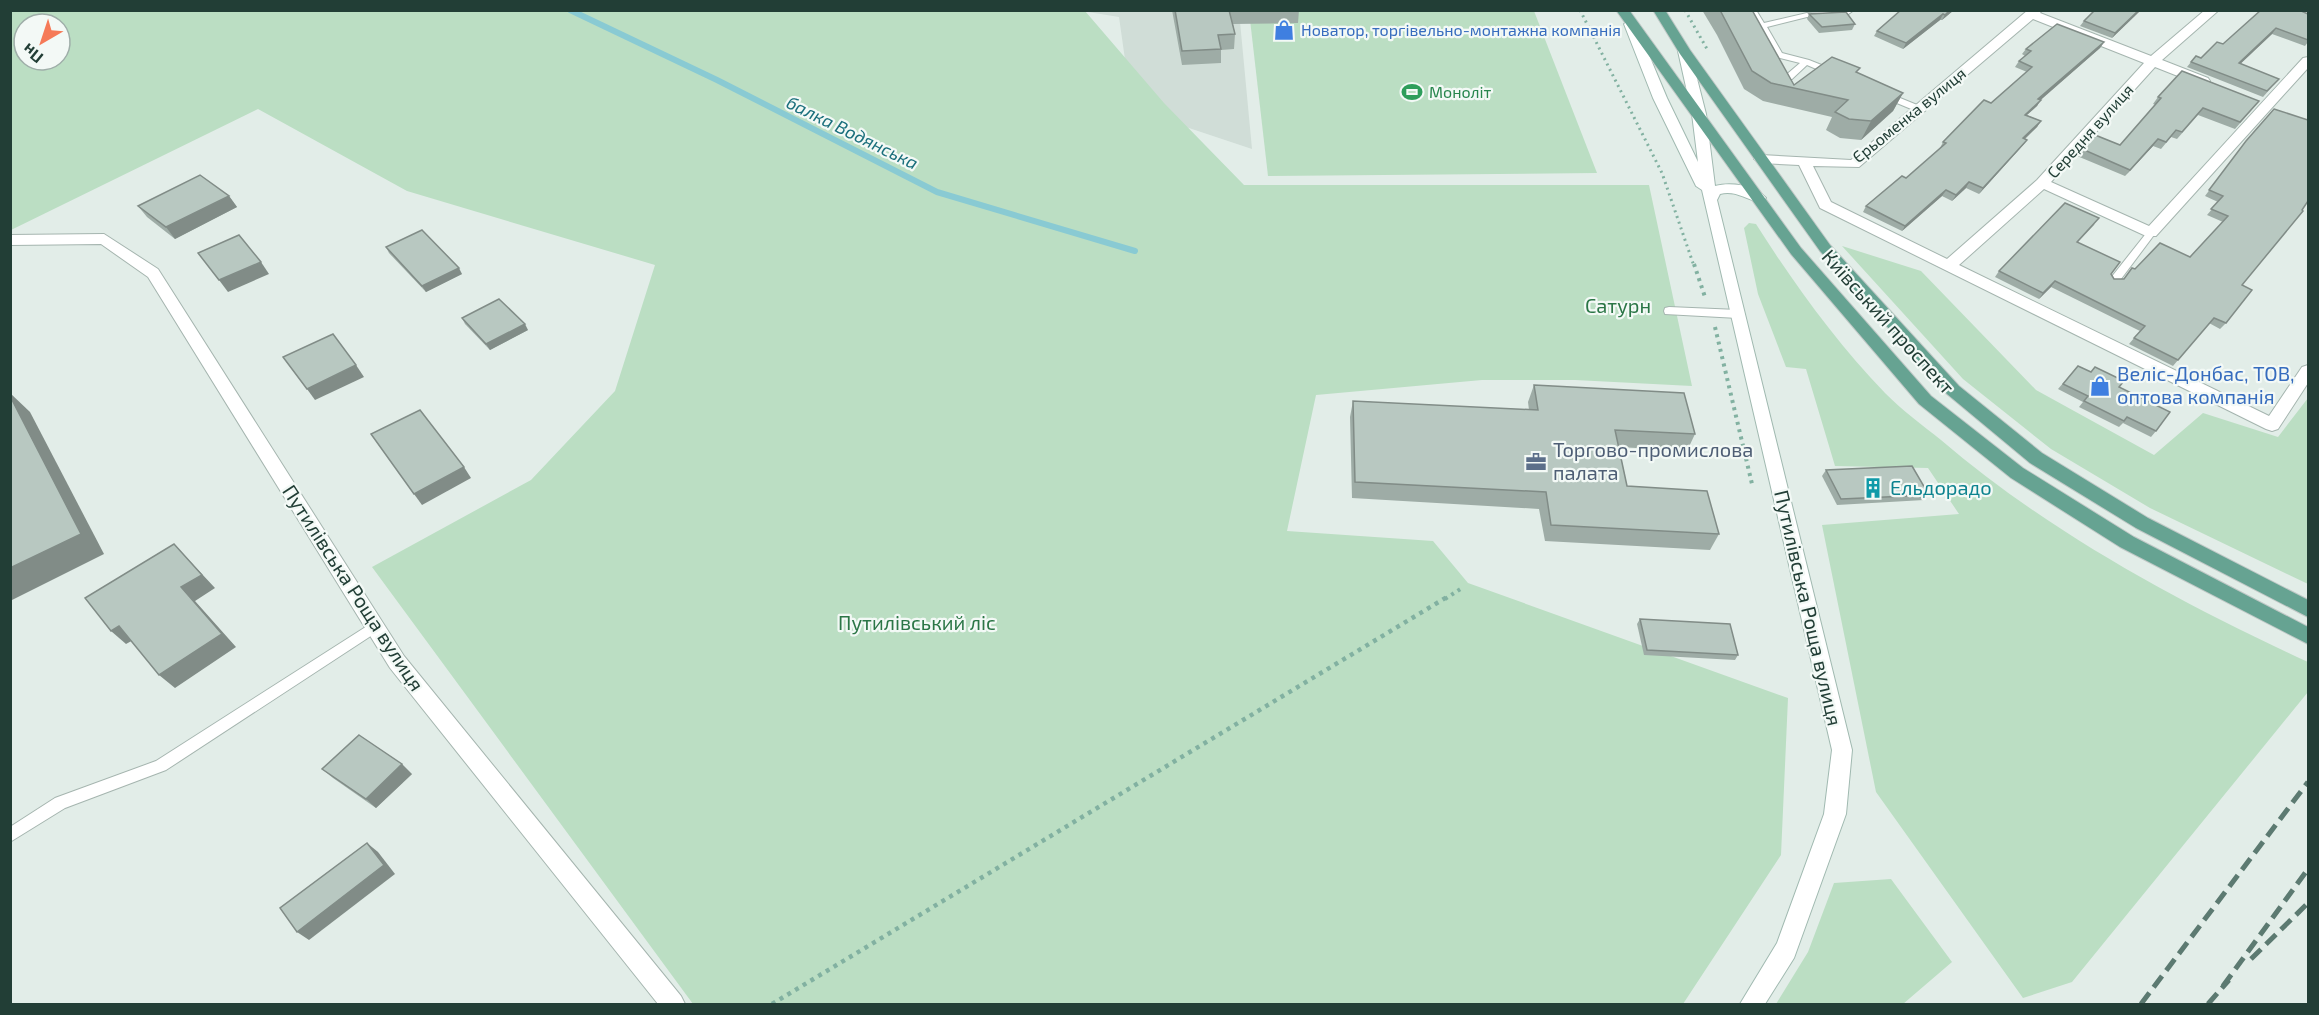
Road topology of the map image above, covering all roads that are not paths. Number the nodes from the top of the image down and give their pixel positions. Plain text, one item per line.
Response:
1 (1622, 10) edge
2 (1659, 10) edge
3 (1752, 10) edge
4 (1850, 10) edge
5 (2213, 10) edge
6 (2034, 12) edge
7 (1666, 22) junction
8 (1630, 24) junction
9 (1762, 26) junction
10 (1684, 51) junction
11 (2308, 61) edge
12 (1806, 62) junction
13 (2152, 62) junction
14 (1837, 75) edge
15 (1789, 77) edge
16 (2215, 86) edge
17 (1878, 92) edge
18 (1919, 109) junction
19 (1699, 114) junction
20 (1761, 159) junction
21 (1804, 161) junction
22 (2042, 183) junction
23 (1759, 198) junction
24 (1710, 200) junction
25 (2151, 233) junction
26 (10, 240) edge
27 (1950, 265) junction
28 (2114, 281) edge
29 (1669, 311) dead end
30 (1738, 314) junction
31 (2308, 371) edge
32 (2308, 609) edge
33 (375, 626) junction
34 (2308, 636) edge
35 (10, 835) edge
36 (673, 1005) edge
37 (1752, 1005) edge

1 - 8 main road, Київський проспект
2 - 7 main road, Київський проспект
3 - 9 lane
4 - 9 lane
5 - 13 street, Середня вулиця
6 - 13 street
6 - 18 street, Єрьоменка вулиця
7 - 8 main road
7 - 10 main road, Київський проспект
8 - 19 main road, Київський проспект
8 - 24 street
9 - 12 lane
10 - 19 street
10 - 20 main road, Київський проспект
11 - 25 street
12 - 14 lane
12 - 15 lane
13 - 16 street
13 - 22 street, Середня вулиця
17 - 18 lane
18 - 21 street, Єрьоменка вулиця
19 - 23 main road, Київський проспект
19 - 24 street
20 - 21 street, Єрьоменка вулиця
20 - 32 main road, Київський проспект
21 - 27 street
22 - 25 street, Середня вулиця
22 - 27 street
23 - 24 street
23 - 34 main road, Київський проспект
24 - 30 street, Путилівська Роща вулиця
25 - 28 lane
26 - 33 street, Путилівська Роща вулиця
27 - 31 street
29 - 30 lane
30 - 37 street, Путилівська Роща вулиця
33 - 35 lane
33 - 36 street, Путилівська Роща вулиця

